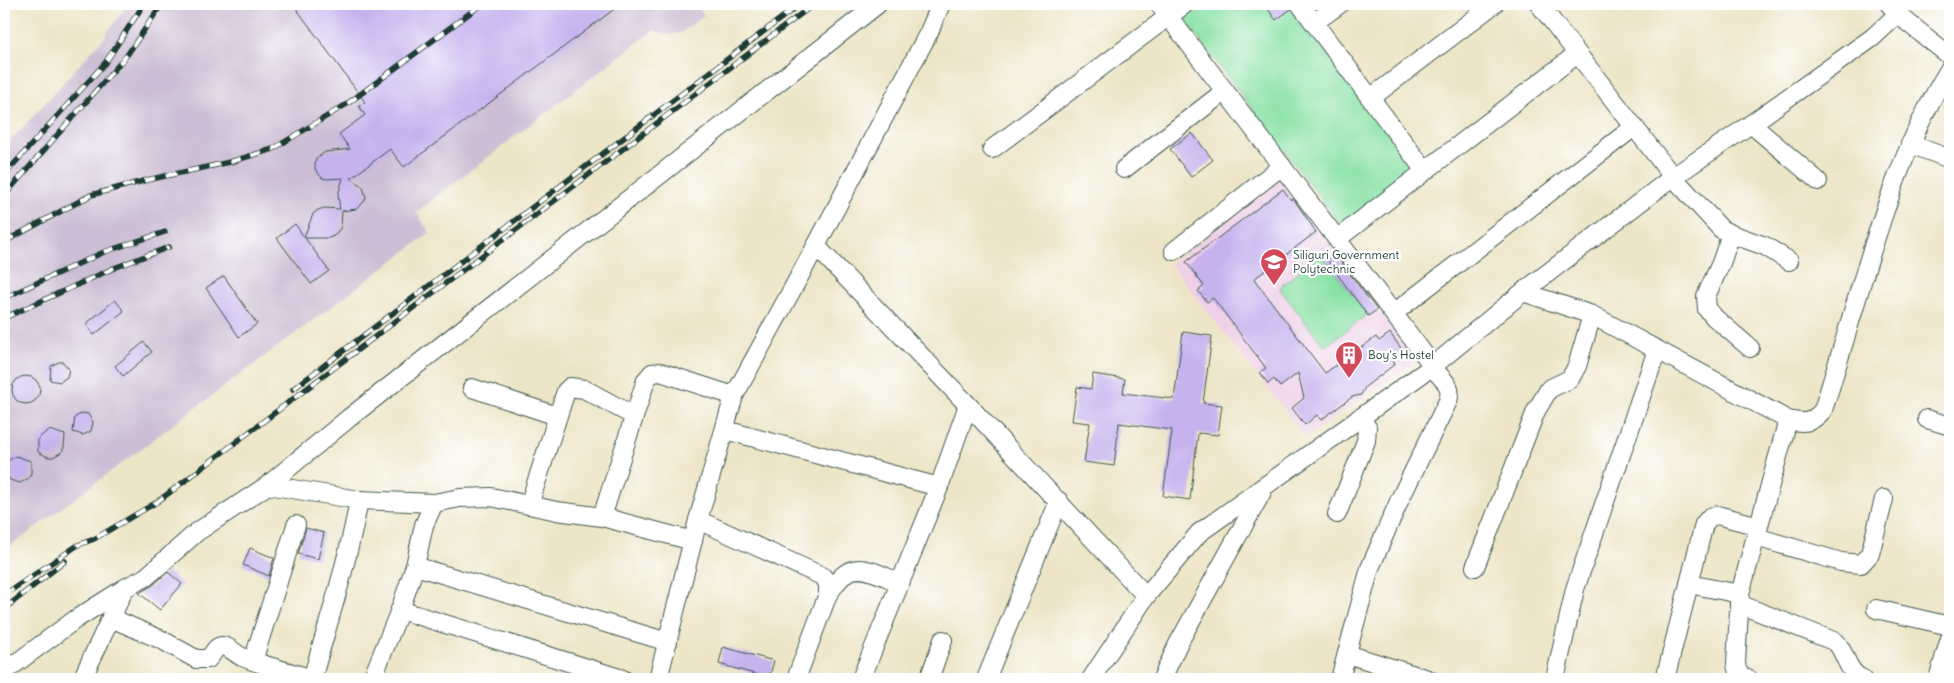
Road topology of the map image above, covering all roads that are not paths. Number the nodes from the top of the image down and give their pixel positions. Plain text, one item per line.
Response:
1 (878, 4) edge
2 (941, 4) edge
3 (1185, 4) edge
4 (1300, 4) edge
5 (1340, 4) edge
6 (1494, 4) edge
7 (1543, 5) edge
8 (1893, 9) edge
9 (1164, 10) edge
10 (1314, 22) junction
11 (1577, 54) junction
12 (1950, 56) edge
13 (1950, 68) edge
14 (1225, 91) junction
15 (1372, 97) junction
16 (1751, 124) junction
17 (1634, 127) junction
18 (1910, 144) junction
19 (992, 149) dead end
20 (1950, 159) edge
21 (1282, 166) junction
22 (1124, 169) dead end
23 (1425, 171) junction
24 (1673, 177) junction
25 (1818, 181) dead end
26 (1731, 234) junction
27 (1332, 237) junction
28 (816, 246) junction
29 (1174, 251) dead end
30 (1789, 261) dead end
31 (1522, 292) junction
32 (1389, 313) junction
33 (1592, 315) junction
34 (1750, 348) dead end
35 (1657, 350) junction
36 (1434, 366) junction
37 (472, 388) dead end
38 (734, 396) junction
39 (968, 405) junction
40 (557, 416) junction
41 (634, 416) junction
42 (1359, 418) junction
43 (1928, 419) dead end
44 (1788, 420) junction
45 (1950, 426) edge
46 (725, 430) junction
47 (268, 485) junction
48 (939, 487) junction
49 (1264, 488) junction
50 (1884, 499) dead end
51 (359, 500) junction
52 (1059, 501) junction
53 (434, 503) junction
54 (528, 504) junction
55 (1337, 514) dead end
56 (602, 517) junction
57 (698, 520) junction
58 (296, 525) dead end
59 (1758, 532) junction
60 (693, 541) junction
61 (414, 566) junction
62 (1475, 567) dead end
63 (900, 583) junction
64 (1689, 584) junction
65 (125, 588) junction
66 (828, 594) junction
67 (1146, 596) junction
68 (1740, 599) junction
69 (1876, 609) dead end
70 (400, 610) junction
71 (111, 618) junction
72 (1950, 626) edge
73 (943, 640) dead end
74 (668, 642) junction
75 (1949, 646) edge
76 (1347, 654) junction
77 (253, 661) junction
78 (4, 672) edge
79 (82, 679) edge
80 (313, 679) edge
81 (372, 679) edge
82 (623, 679) edge
83 (658, 679) edge
84 (796, 679) edge
85 (861, 679) edge
86 (929, 679) edge
87 (986, 679) edge
88 (1091, 679) edge
89 (1162, 679) edge
90 (1340, 679) edge
91 (1428, 679) edge
92 (1555, 679) edge
93 (1665, 679) edge
94 (1748, 679) edge
95 (1863, 679) edge
96 (1938, 679) edge

1 - 47 street
2 - 28 street
3 - 9 street
4 - 10 street
5 - 10 street
6 - 15 street
7 - 11 street
8 - 12 street
8 - 16 street
9 - 14 street
9 - 19 street
10 - 15 street
11 - 17 street
11 - 23 street
13 - 18 street
14 - 21 street
14 - 22 street
15 - 23 street
16 - 24 street
16 - 25 street
17 - 24 street
17 - 32 street
18 - 20 street
18 - 44 street
21 - 27 street
21 - 29 street
23 - 27 street
24 - 26 street
24 - 31 street
26 - 30 street
26 - 34 street
27 - 32 street
28 - 38 street
28 - 39 street
31 - 33 street
31 - 36 street
32 - 36 street
33 - 35 street
33 - 62 street
35 - 44 street
35 - 92 street
36 - 42 street
36 - 76 street
37 - 40 street
38 - 41 street
38 - 46 street
39 - 48 street
39 - 52 street
40 - 41 street
40 - 54 street
41 - 56 street
42 - 49 street
42 - 55 street
43 - 45 street
44 - 59 street
46 - 48 street
46 - 57 street
47 - 51 street
47 - 65 street
48 - 63 street
49 - 67 street
49 - 89 street
50 - 59 street
51 - 53 street
51 - 80 street
52 - 67 street
52 - 87 street
53 - 54 street
53 - 61 street
54 - 56 street
56 - 60 street
57 - 60 street
57 - 66 street
58 - 77 street
59 - 64 street
59 - 68 street
60 - 74 street
61 - 70 street
61 - 74 street
63 - 66 street
63 - 85 street
64 - 68 street
64 - 93 street
65 - 71 street
65 - 78 street
66 - 84 street
67 - 88 street
68 - 94 street
68 - 95 street
69 - 72 street
70 - 81 street
70 - 82 street
71 - 77 street
71 - 79 street
73 - 86 street
74 - 83 street
75 - 96 street
76 - 90 street
76 - 91 street
77 - 80 street

